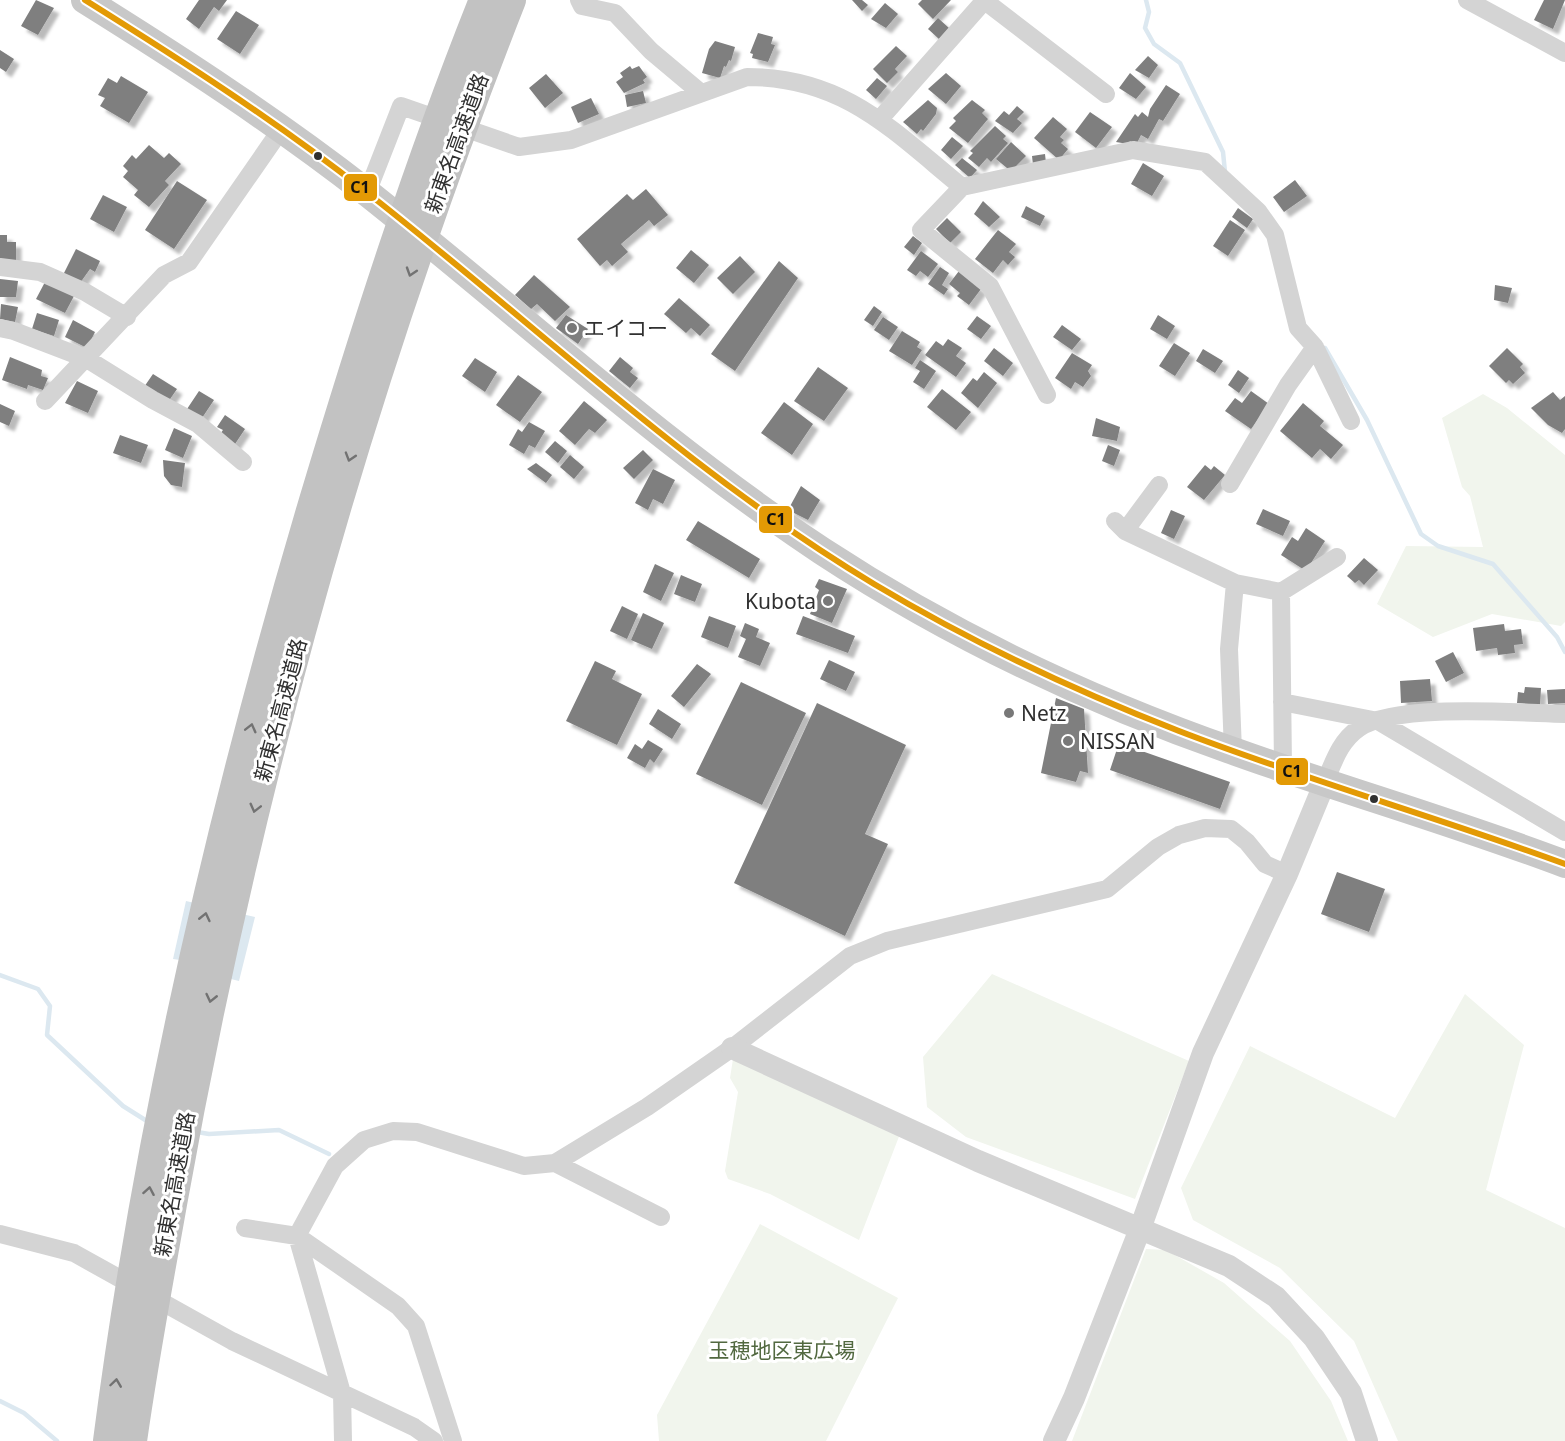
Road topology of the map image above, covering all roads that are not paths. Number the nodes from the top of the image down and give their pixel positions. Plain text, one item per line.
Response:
1 (85, 0) edge
2 (485, 0) edge
3 (510, 0) edge
4 (579, 0) edge
5 (1467, 0) edge
6 (985, 1) edge
7 (1565, 53) edge
8 (701, 93) junction
9 (1106, 94) dead end
10 (879, 120) junction
11 (282, 128) junction
12 (962, 187) junction
13 (367, 194) junction
14 (0, 267) edge
15 (127, 316) junction
16 (0, 328) edge
17 (1315, 347) junction
18 (87, 358) junction
19 (1047, 395) dead end
20 (45, 401) dead end
21 (1351, 421) dead end
22 (243, 462) dead end
23 (1230, 484) dead end
24 (1159, 485) dead end
25 (1337, 557) dead end
26 (1235, 583) junction
27 (1281, 592) junction
28 (1282, 702) junction
29 (1565, 714) edge
30 (1378, 721) junction
31 (1233, 751) junction
32 (1282, 768) junction
33 (1325, 782) junction
34 (1565, 832) edge
35 (1565, 864) edge
36 (1287, 874) junction
37 (732, 1048) junction
38 (555, 1163) junction
39 (661, 1217) dead end
40 (245, 1228) dead end
41 (1140, 1229) junction
42 (0, 1234) edge
43 (297, 1236) junction
44 (342, 1392) junction
45 (109, 1441) edge
46 (131, 1441) edge
47 (343, 1441) edge
48 (434, 1441) edge
49 (453, 1441) edge
50 (1054, 1441) edge
51 (1367, 1441) edge

1 - 11 main road
45 -> 2 highway, 新東名高速道路, bridge
3 -> 46 highway, 新東名高速道路, bridge
4 - 8 street
5 - 7 street
6 - 9 street
6 - 10 street
8 - 10 street
8 - 13 street
10 - 12 street
11 - 13 main road
11 - 15 street
12 - 17 street
12 - 19 street
13 - 31 main road
14 - 15 street
15 - 18 street
16 - 18 street
17 - 21 street
17 - 23 street
18 - 20 street
18 - 22 street
24 - 26 street
25 - 27 street
26 - 27 street
26 - 31 street
27 - 28 street
28 - 30 street
28 - 32 street
29 - 30 street
30 - 33 street
30 - 34 street
31 - 32 main road
32 - 33 main road
33 - 35 main road
33 - 36 street
36 - 37 street
36 - 41 street
37 - 38 street
37 - 41 street
38 - 39 street
38 - 43 street
40 - 43 street
41 - 50 street
41 - 51 street
42 - 44 street
43 - 44 street
43 - 49 street
44 - 47 street
44 - 48 street

